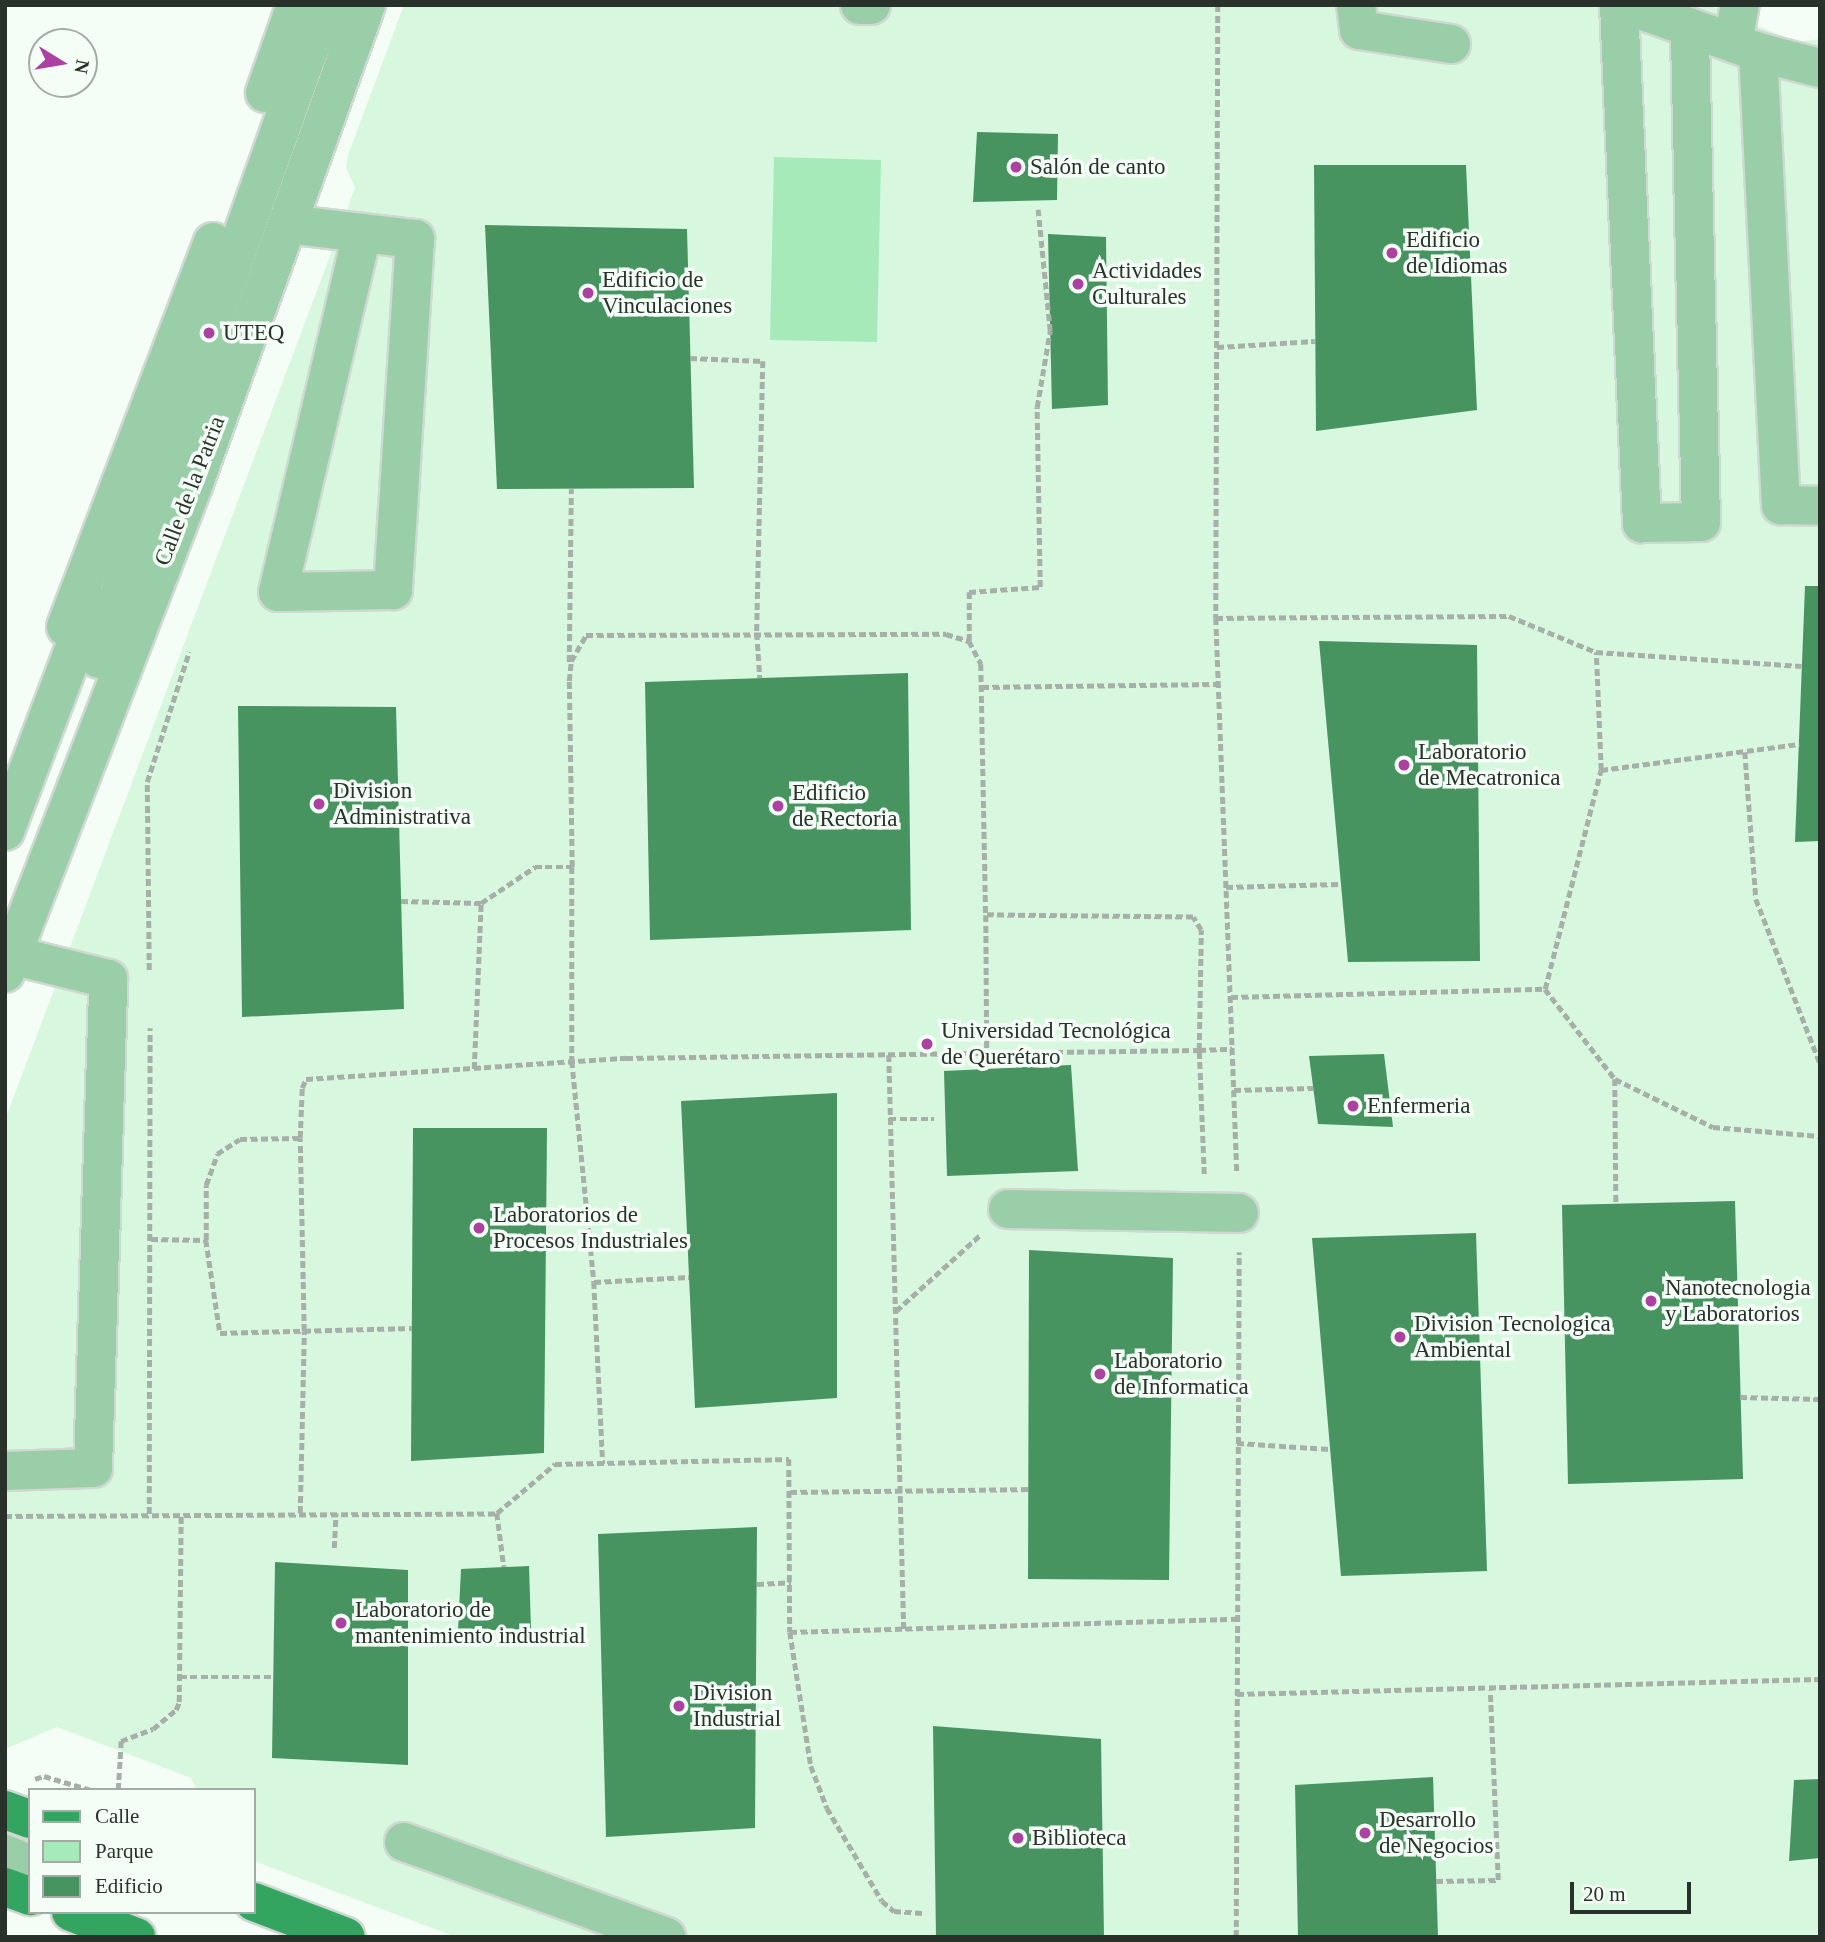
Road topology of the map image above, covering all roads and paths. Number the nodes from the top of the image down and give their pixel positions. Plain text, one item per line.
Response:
1 (296, 5) edge
2 (311, 5) edge
3 (328, 5) edge
4 (366, 5) edge
5 (860, 5) edge
6 (871, 5) edge
7 (1218, 5) edge
8 (1356, 5) edge
9 (1619, 5) edge
10 (1627, 5) edge
11 (1740, 5) edge
12 (1690, 27) junction
13 (1451, 44) dead end
14 (1746, 47) junction
15 (1820, 68) edge
16 (1038, 210) dead end
17 (287, 224) junction
18 (362, 233) junction
19 (1315, 341) dead end
20 (1217, 345) junction
21 (690, 358) dead end
22 (571, 489) dead end
23 (1820, 506) edge
24 (1216, 618) junction
25 (757, 634) junction
26 (969, 641) junction
27 (189, 652) dead end
28 (1596, 652) junction
29 (1802, 666) dead end
30 (760, 678) dead end
31 (569, 681) junction
32 (1218, 684) junction
33 (982, 687) junction
34 (1799, 744) dead end
35 (1745, 752) junction
36 (1601, 770) junction
37 (5, 786) edge
38 (5, 831) edge
39 (572, 867) junction
40 (1340, 884) dead end
41 (1226, 887) junction
42 (401, 901) dead end
43 (5, 903) edge
44 (481, 904) junction
45 (986, 915) junction
46 (9, 964) edge
47 (149, 973) dead end
48 (1545, 989) junction
49 (1231, 998) junction
50 (150, 1025) dead end
51 (1232, 1049) junction
52 (1199, 1050) junction
53 (987, 1053) junction
54 (889, 1055) junction
55 (572, 1061) junction
56 (1820, 1063) edge
57 (474, 1069) junction
58 (1615, 1079) junction
59 (1313, 1088) dead end
60 (1234, 1090) junction
61 (889, 1119) junction
62 (934, 1119) dead end
63 (1820, 1136) edge
64 (300, 1139) junction
65 (1201, 1183) dead end
66 (1616, 1204) dead end
67 (1008, 1209) dead end
68 (1239, 1213) junction
69 (151, 1239) junction
70 (206, 1240) junction
71 (689, 1277) dead end
72 (594, 1282) junction
73 (412, 1328) dead end
74 (304, 1331) junction
75 (1740, 1397) dead end
76 (1820, 1399) edge
77 (1237, 1445) junction
78 (1330, 1449) dead end
79 (603, 1464) junction
80 (5, 1471) edge
81 (1028, 1489) dead end
82 (900, 1491) junction
83 (790, 1492) junction
84 (181, 1513) junction
85 (300, 1513) junction
86 (336, 1513) junction
87 (497, 1513) junction
88 (149, 1514) junction
89 (5, 1516) edge
90 (334, 1548) dead end
91 (504, 1567) dead end
92 (791, 1582) junction
93 (757, 1584) dead end
94 (1237, 1619) junction
95 (904, 1630) junction
96 (790, 1632) junction
97 (273, 1676) dead end
98 (180, 1677) junction
99 (1820, 1679) edge
100 (1490, 1690) junction
101 (1237, 1694) junction
102 (118, 1788) edge
103 (5, 1810) edge
104 (28, 1818) edge
105 (404, 1842) dead end
106 (5, 1854) edge
107 (28, 1863) edge
108 (1436, 1881) dead end
109 (5, 1887) edge
110 (28, 1895) edge
111 (256, 1903) edge
112 (922, 1913) dead end
113 (76, 1914) edge
114 (136, 1937) edge
115 (346, 1937) edge
116 (666, 1937) edge
117 (1236, 1937) edge

1 - 37 street
2 - 38 street
3 - 43 street
4 - 17 street, Calle de la Patria
5 - 6 street
7 - 20 path
8 - 13 street
9 - 12 street
10 - 12 street
11 - 14 street
12 - 14 street
14 - 15 street
14 - 23 street
16 - 26 path
17 - 18 street
17 - 46 street, Calle de la Patria
18 - 18 street
19 - 20 path
20 - 24 path
21 - 25 path
22 - 31 path
24 - 28 path
24 - 32 path
25 - 26 path
25 - 30 path
25 - 31 path
26 - 33 path
27 - 47 path
28 - 29 path
28 - 36 path
31 - 39 path
32 - 33 path
32 - 41 path
33 - 45 path
34 - 35 path
35 - 36 path
35 - 56 path
36 - 48 path
39 - 44 path
39 - 55 path
40 - 41 path
41 - 49 path
42 - 44 path
44 - 57 path
45 - 52 path
45 - 53 path
46 - 80 street
48 - 49 path
48 - 58 path
49 - 51 path
50 - 69 path
51 - 52 path
51 - 60 path
52 - 53 path
52 - 65 path
53 - 54 path
54 - 55 path
54 - 61 path
55 - 57 path
55 - 72 path
57 - 64 path
58 - 63 path
58 - 66 path
59 - 60 path
60 - 68 path
61 - 62 path
61 - 82 path
64 - 70 path
64 - 74 path
67 - 68 street
68 - 77 path
69 - 70 path
69 - 88 path
70 - 74 path
71 - 72 path
72 - 79 path
73 - 74 path
74 - 85 path
75 - 76 path
77 - 78 path
77 - 94 path
79 - 83 path
79 - 87 path
81 - 82 path
82 - 83 path
82 - 95 path
83 - 92 path
84 - 85 path
84 - 88 path
84 - 98 path
85 - 86 path
86 - 87 path
86 - 90 path
87 - 91 path
88 - 89 path
92 - 93 path
92 - 96 path
94 - 95 path
94 - 101 path
95 - 96 path
96 - 112 path
97 - 98 path
98 - 102 path
99 - 100 path
100 - 101 path
100 - 108 path
101 - 117 path
103 - 104 main road
105 - 116 street
106 - 107 street
109 - 110 main road
111 - 115 main road
113 - 114 main road

